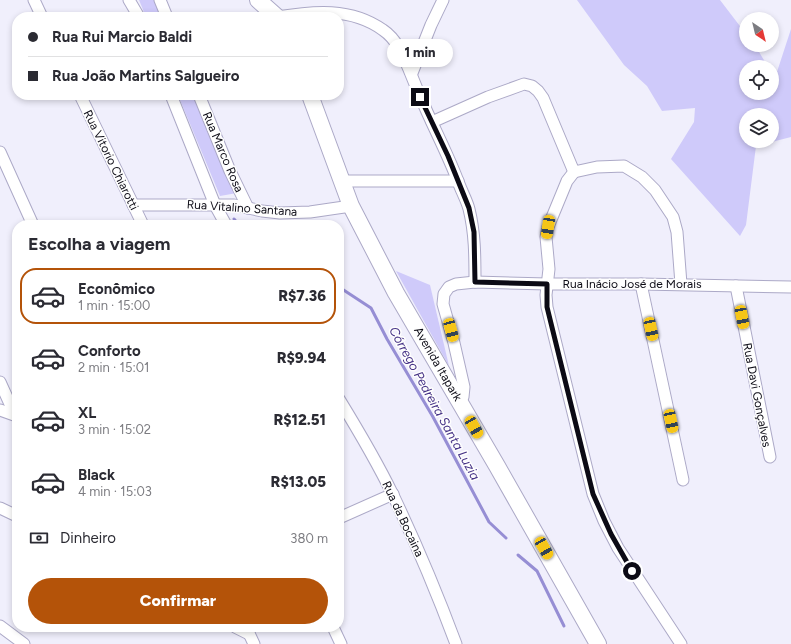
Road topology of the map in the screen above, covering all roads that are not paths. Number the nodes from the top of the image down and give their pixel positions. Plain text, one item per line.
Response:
1 (34, 0) edge
2 (129, 0) edge
3 (160, 0) edge
4 (258, 0) edge
5 (443, 0) edge
6 (40, 12) edge
7 (136, 12) edge
8 (165, 12) edge
9 (271, 12) edge
10 (344, 14) edge
11 (412, 73) junction
12 (82, 100) edge
13 (173, 100) edge
14 (201, 100) edge
15 (312, 100) edge
16 (432, 122) junction
17 (0, 152) edge
18 (574, 172) junction
19 (342, 181) junction
20 (458, 181) junction
21 (133, 204) junction
22 (215, 205) junction
23 (351, 206) junction
24 (248, 208) junction
25 (31, 220) edge
26 (141, 220) edge
27 (223, 220) edge
28 (475, 282) junction
29 (547, 284) junction
30 (641, 284) junction
31 (681, 284) junction
32 (736, 286) junction
33 (791, 287) edge
34 (0, 382) edge
35 (459, 401) junction
36 (12, 407) edge
37 (344, 407) edge
38 (0, 410) edge
39 (12, 414) edge
40 (770, 457) dead end
41 (683, 480) dead end
42 (392, 494) junction
43 (0, 508) edge
44 (12, 514) edge
45 (344, 516) edge
46 (0, 626) edge
47 (335, 632) edge
48 (24, 644) edge
49 (341, 644) edge
50 (456, 644) edge
51 (598, 644) edge
52 (681, 644) edge

1 - 6 street
2 - 7 street
3 - 8 street
4 - 9 main road
5 - 11 street
10 - 11 street
11 - 16 street
12 - 21 street, Rua Vitorio Chiarotti
13 - 22 street
14 - 24 street, Rua Marco Rosa
15 - 19 main road, Avenida Itapark
16 - 18 street
16 - 20 street
17 - 25 street
18 - 29 street
18 - 31 street
19 - 20 street
19 - 23 main road, Avenida Itapark
20 - 28 street
21 - 22 street, Rua Vitalino Santana
21 - 26 street, Rua Vitorio Chiarotti
22 - 24 street, Rua Vitalino Santana
22 - 27 street
23 - 24 street, Rua Vitalino Santana
23 - 35 main road, Avenida Itapark
28 - 29 street, Rua Inácio José de Morais
28 - 35 street, Rua Inácio José de Morais
29 - 30 street, Rua Inácio José de Morais
29 - 52 street
30 - 31 street, Rua Inácio José de Morais
30 - 41 street
31 - 32 street, Rua Inácio José de Morais
32 - 33 street, Rua Inácio José de Morais
32 - 40 street, Rua Davi Gonçalves
34 - 36 street
35 - 51 main road, Avenida Itapark
37 - 42 street, Rua da Bocaina
38 - 39 street
42 - 45 street
42 - 50 street, Rua da Bocaina
43 - 44 street
46 - 48 street
47 - 49 street

